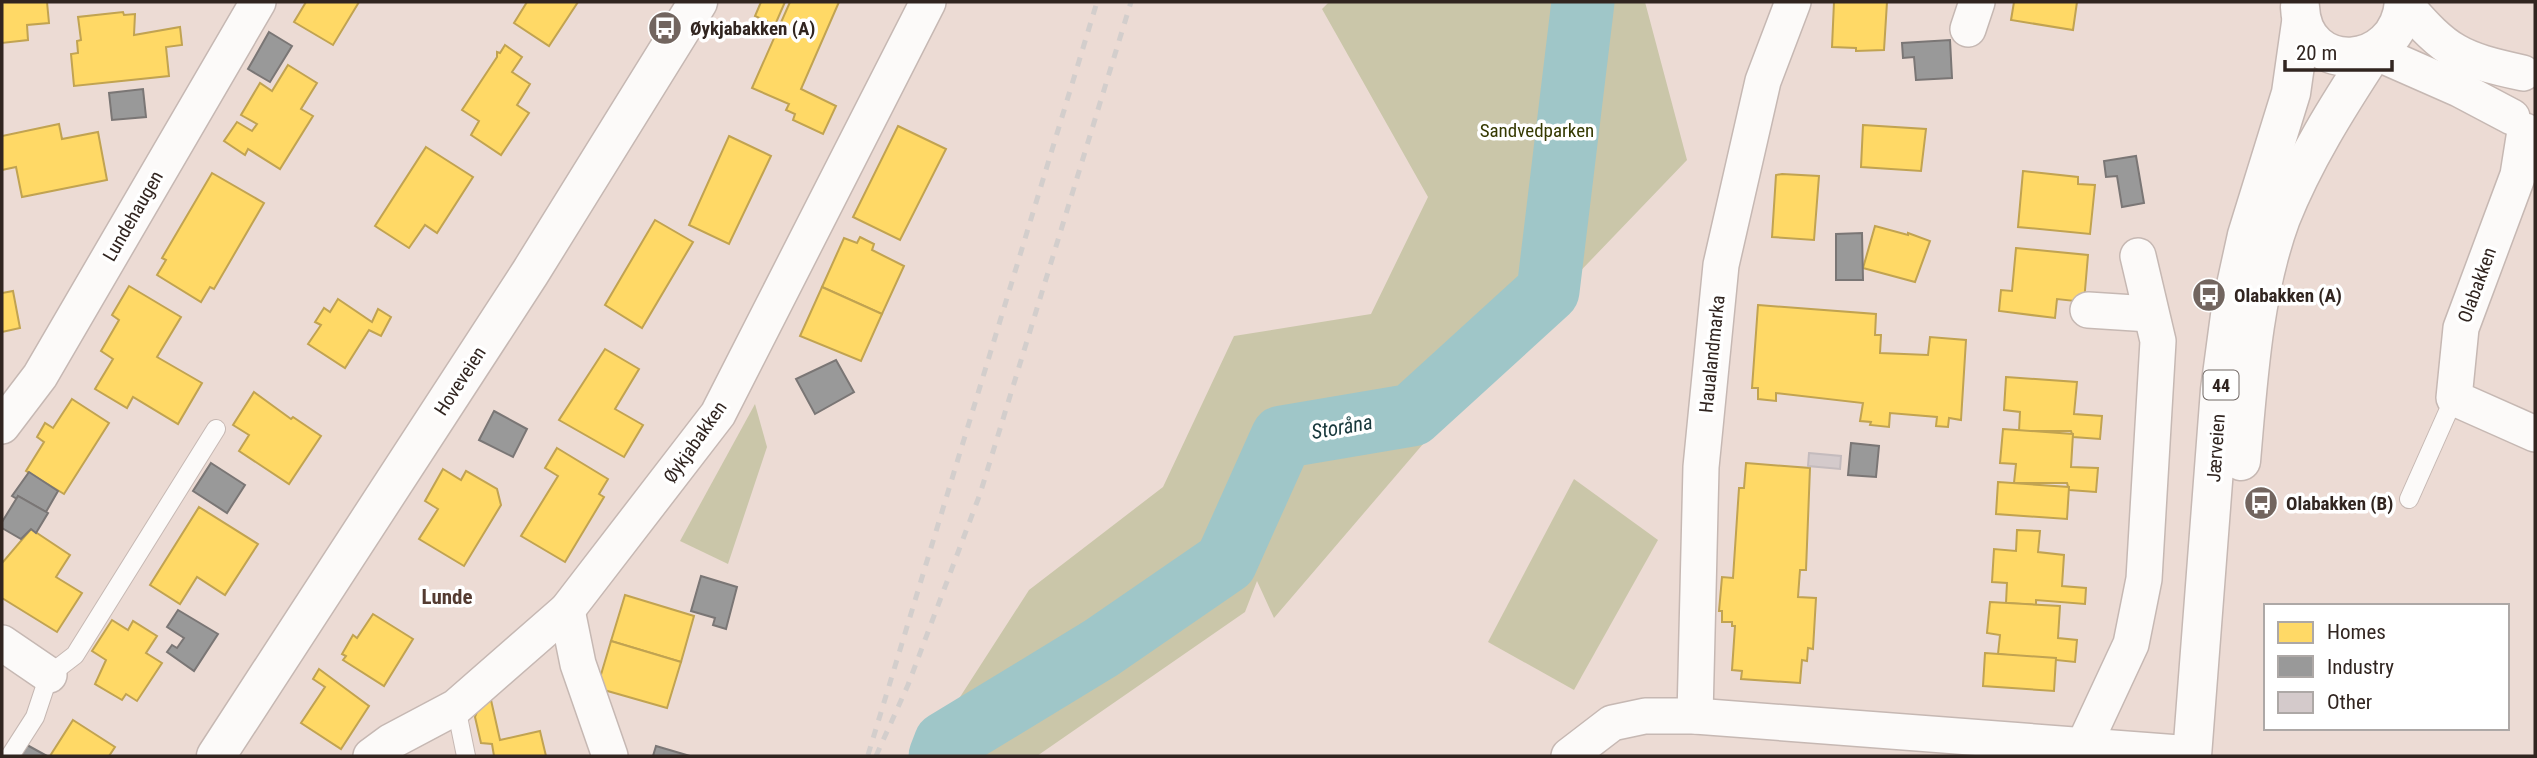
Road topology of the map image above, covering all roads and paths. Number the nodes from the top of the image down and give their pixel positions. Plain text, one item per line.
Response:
1 (258, 2) edge
2 (698, 2) edge
3 (928, 2) edge
4 (1793, 2) edge
5 (2404, 2) edge
6 (2296, 11) edge
7 (2373, 53) junction
8 (2529, 70) edge
9 (2524, 128) edge
10 (2138, 257) dead end
11 (2088, 310) dead end
12 (2150, 314) junction
13 (2455, 398) junction
14 (2, 426) edge
15 (216, 429) dead end
16 (2535, 432) edge
17 (2409, 499) dead end
18 (567, 610) junction
19 (2, 643) edge
20 (49, 675) junction
21 (456, 707) junction
22 (1695, 716) junction
23 (2084, 745) junction
24 (1958, 747) edge
25 (2200, 755) edge
26 (10, 756) edge
27 (216, 756) edge
28 (371, 756) edge
29 (466, 756) edge
30 (610, 756) edge
31 (1569, 756) edge

1 - 14 street, Lundehaugen
2 - 27 main road, Hoveveien
3 - 18 street, Øykjabakken
4 - 22 street, Haualandmarka
5 - 7 main road, 44
5 - 8 street
6 - 7 main road, 44
6 - 25 main road, Jærveien / 44
7 - 9 street
7 - 25 main road, Jærveien / 44
8 - 9 street, Olabakken
9 - 13 street, Olabakken
10 - 12 street
11 - 12 street
12 - 23 street
13 - 16 street
13 - 17 lane
15 - 20 lane
18 - 21 street, Øykjabakken
18 - 30 street
19 - 20 street
20 - 26 lane
21 - 28 street, Øykjabakken
21 - 29 lane
22 - 24 street
22 - 31 street
23 - 24 street
23 - 25 street

